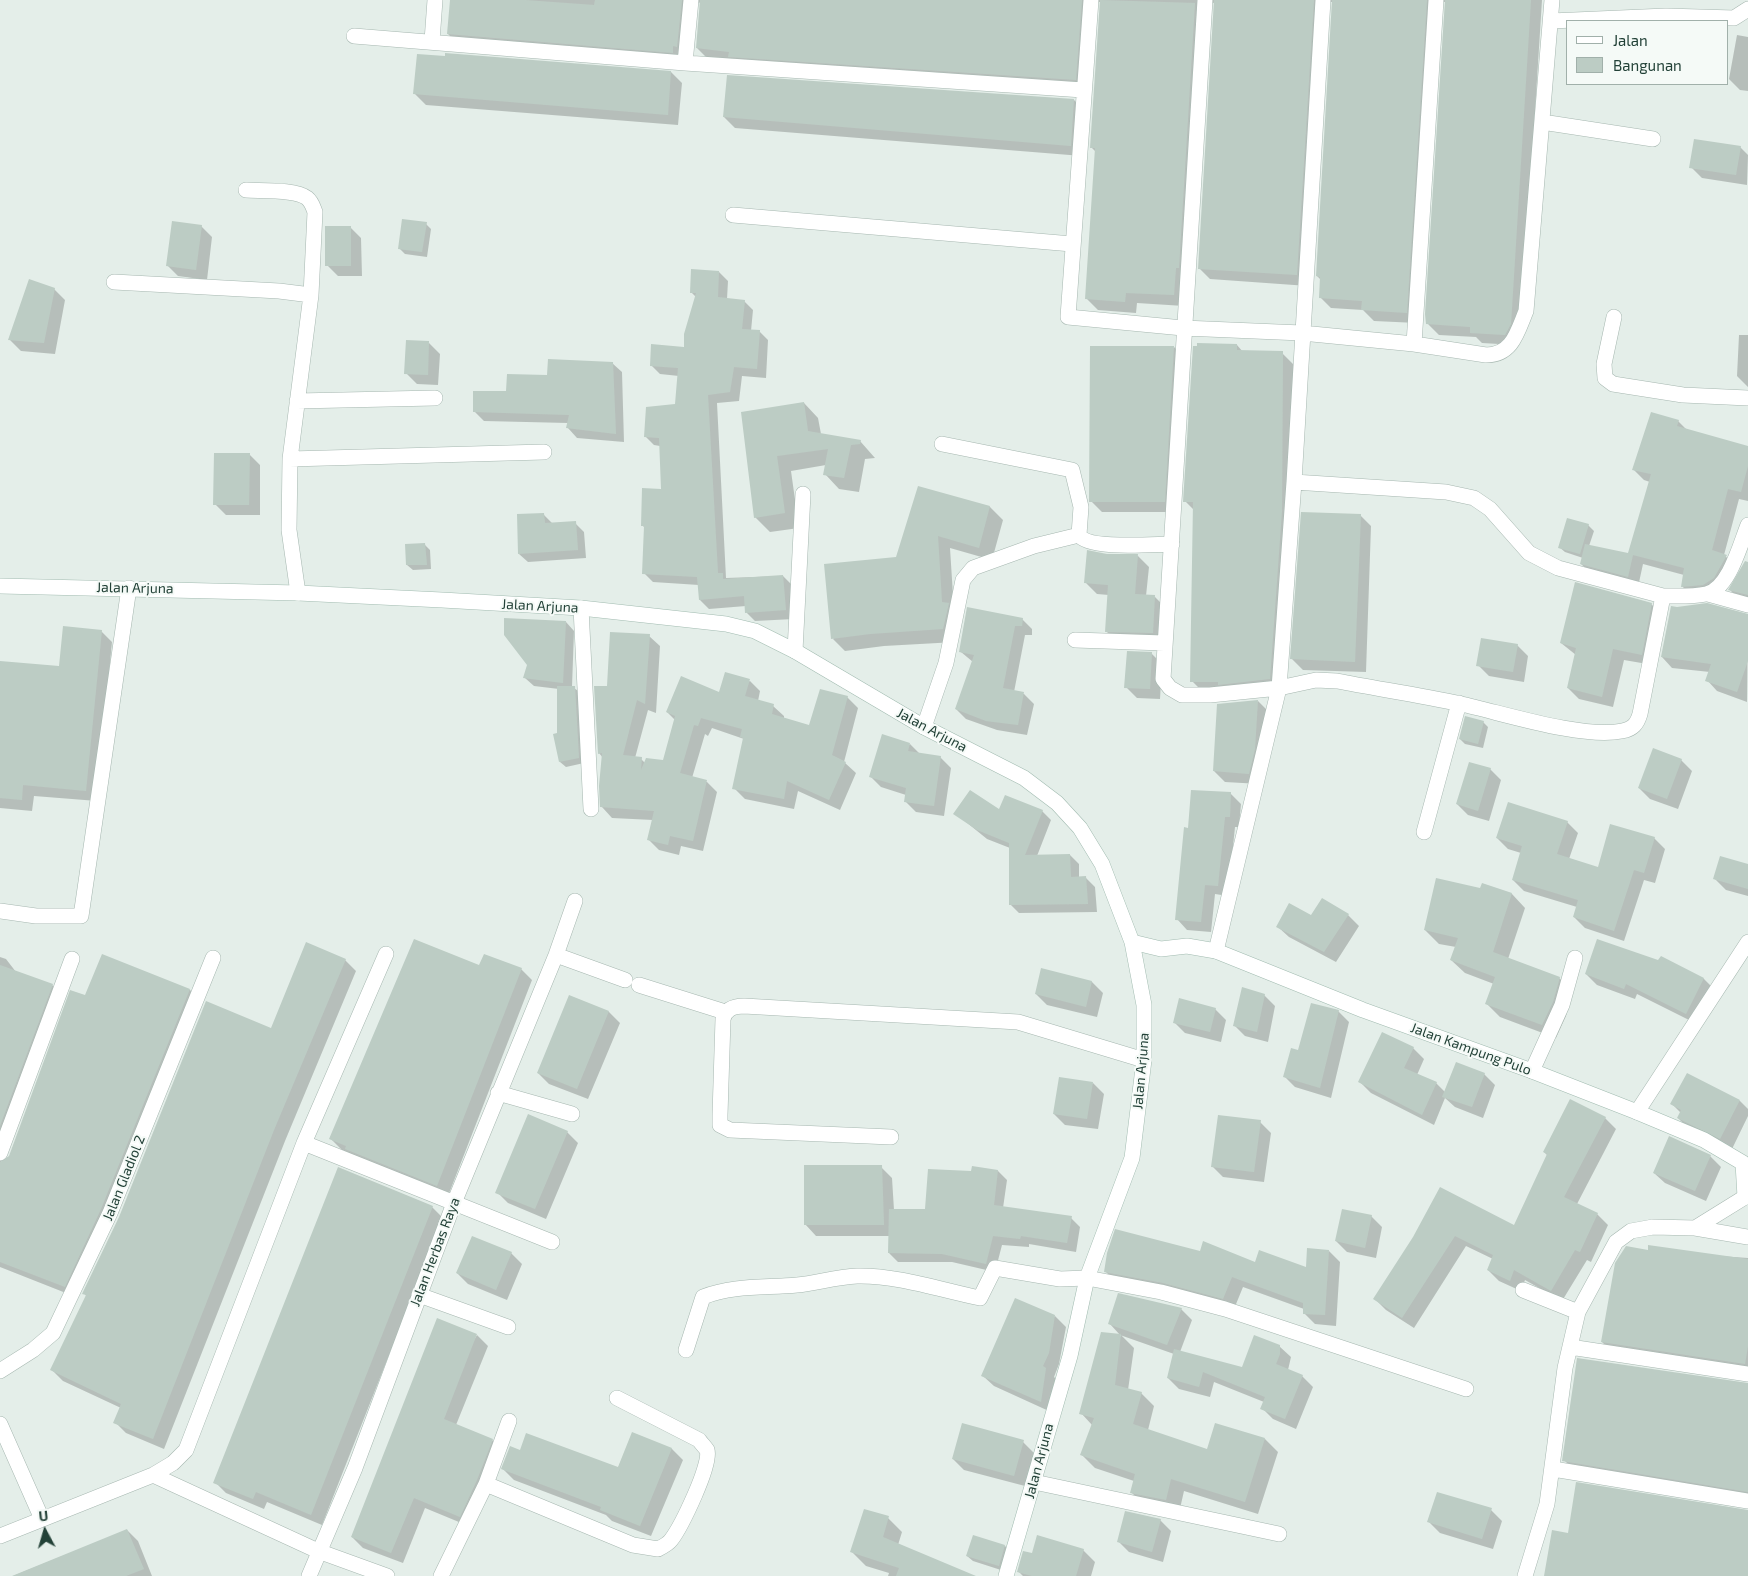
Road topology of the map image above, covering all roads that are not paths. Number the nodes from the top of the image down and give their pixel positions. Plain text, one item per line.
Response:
1 (435, 0) edge
2 (691, 0) edge
3 (1091, 0) edge
4 (1204, 0) edge
5 (1323, 0) edge
6 (1436, 0) edge
7 (1552, 0) edge
8 (1748, 9) edge
9 (1589, 20) edge
10 (1566, 21) edge
11 (1551, 22) junction
12 (354, 36) dead end
13 (432, 41) junction
14 (685, 63) junction
15 (1082, 90) junction
16 (1542, 122) junction
17 (1653, 139) dead end
18 (246, 190) dead end
19 (733, 215) dead end
20 (1072, 244) junction
21 (114, 282) dead end
22 (311, 295) junction
23 (1614, 316) dead end
24 (1183, 328) junction
25 (1302, 333) junction
26 (1414, 344) junction
27 (435, 398) dead end
28 (1748, 398) edge
29 (297, 401) junction
30 (942, 444) dead end
31 (544, 452) dead end
32 (290, 459) junction
33 (1294, 482) junction
34 (803, 494) dead end
35 (1748, 525) edge
36 (1079, 535) junction
37 (1172, 544) junction
38 (0, 586) edge
39 (129, 588) junction
40 (298, 593) junction
41 (1708, 594) junction
42 (1663, 596) junction
43 (1748, 604) edge
44 (581, 608) junction
45 (1075, 640) dead end
46 (1164, 642) junction
47 (795, 651) junction
48 (1279, 688) junction
49 (1458, 703) junction
50 (924, 727) junction
51 (591, 809) dead end
52 (1424, 832) dead end
53 (575, 901) dead end
54 (0, 911) edge
55 (1132, 942) junction
56 (1748, 942) edge
57 (1160, 948) junction
58 (1216, 950) junction
59 (386, 954) dead end
60 (556, 955) junction
61 (214, 958) dead end
62 (1575, 958) dead end
63 (72, 959) dead end
64 (1137, 961) junction
65 (725, 1012) junction
66 (1144, 1060) junction
67 (1532, 1070) junction
68 (498, 1094) junction
69 (1637, 1112) junction
70 (572, 1114) dead end
71 (891, 1137) dead end
72 (304, 1144) junction
73 (0, 1153) edge
74 (1745, 1160) edge
75 (1747, 1197) edge
76 (454, 1203) junction
77 (1695, 1228) junction
78 (1748, 1237) edge
79 (552, 1242) dead end
80 (1087, 1278) junction
81 (1523, 1290) dead end
82 (419, 1295) junction
83 (1578, 1312) junction
84 (508, 1328) dead end
85 (1570, 1347) junction
86 (686, 1350) dead end
87 (0, 1371) edge
88 (1748, 1374) edge
89 (1466, 1389) dead end
90 (616, 1398) dead end
91 (509, 1421) dead end
92 (0, 1424) edge
93 (1552, 1469) junction
94 (153, 1475) junction
95 (1034, 1482) junction
96 (486, 1484) junction
97 (1748, 1501) edge
98 (42, 1519) junction
99 (1279, 1534) dead end
100 (0, 1536) edge
101 (318, 1551) junction
102 (309, 1576) edge
103 (387, 1576) edge
104 (441, 1576) edge
105 (1006, 1576) edge
106 (1525, 1576) edge

1 - 13 street
2 - 14 street
3 - 15 street
4 - 24 street
5 - 25 street
6 - 26 street
7 - 11 street
8 - 9 street
10 - 11 street
11 - 16 street
12 - 13 street
13 - 14 street
14 - 15 street
15 - 20 street
16 - 17 street
16 - 26 street
18 - 22 street
19 - 20 street
20 - 24 street
21 - 22 street
22 - 29 street
23 - 28 street
24 - 25 street
24 - 37 street
25 - 26 street
25 - 33 street
27 - 29 street
29 - 32 street
30 - 36 street
31 - 32 street
32 - 40 street
33 - 42 street
33 - 48 street
34 - 47 street
35 - 41 street
36 - 37 street
36 - 50 street
37 - 46 street
38 - 39 street, Jalan Arjuna
39 - 40 street, Jalan Arjuna
39 - 54 street
40 - 44 street, Jalan Arjuna
41 - 42 street
41 - 43 street
42 - 49 street
44 - 47 street, Jalan Arjuna
44 - 51 street
45 - 46 street
46 - 48 street
47 - 50 street, Jalan Arjuna
48 - 49 street
48 - 58 street
49 - 52 street
50 - 55 street, Jalan Arjuna
53 - 60 street, Jalan Herbas Raya
55 - 57 street, Jalan Kampung Pulo
55 - 64 street, Jalan Arjuna
56 - 69 street
57 - 58 street, Jalan Kampung Pulo
57 - 64 street, Jalan Kampung Pulo
58 - 67 street, Jalan Kampung Pulo
59 - 72 street
60 - 65 street
60 - 68 street, Jalan Herbas Raya
61 - 87 street, Jalan Gladiol 2
62 - 67 street
63 - 73 street
64 - 66 street, Jalan Arjuna
65 - 66 street
65 - 71 street
66 - 80 street, Jalan Arjuna
67 - 69 street, Jalan Kampung Pulo
68 - 70 street
68 - 76 street, Jalan Herbas Raya
69 - 74 street, Jalan Kampung Pulo
72 - 76 street
72 - 94 street
74 - 75 street, Jalan Kampung Pulo
75 - 77 street
76 - 79 street
76 - 82 street, Jalan Herbas Raya
77 - 78 street
77 - 83 street
80 - 86 street
80 - 89 street
80 - 95 street, Jalan Arjuna
81 - 83 street
82 - 84 street
82 - 101 street, Jalan Herbas Raya
83 - 85 street
85 - 88 street
85 - 93 street
90 - 96 street
91 - 96 street
92 - 98 street
93 - 97 street
93 - 106 street
94 - 98 street
94 - 101 street
95 - 99 street
95 - 105 street, Jalan Arjuna
96 - 104 street
98 - 100 street
101 - 102 street, Jalan Herbas Raya
101 - 103 street

